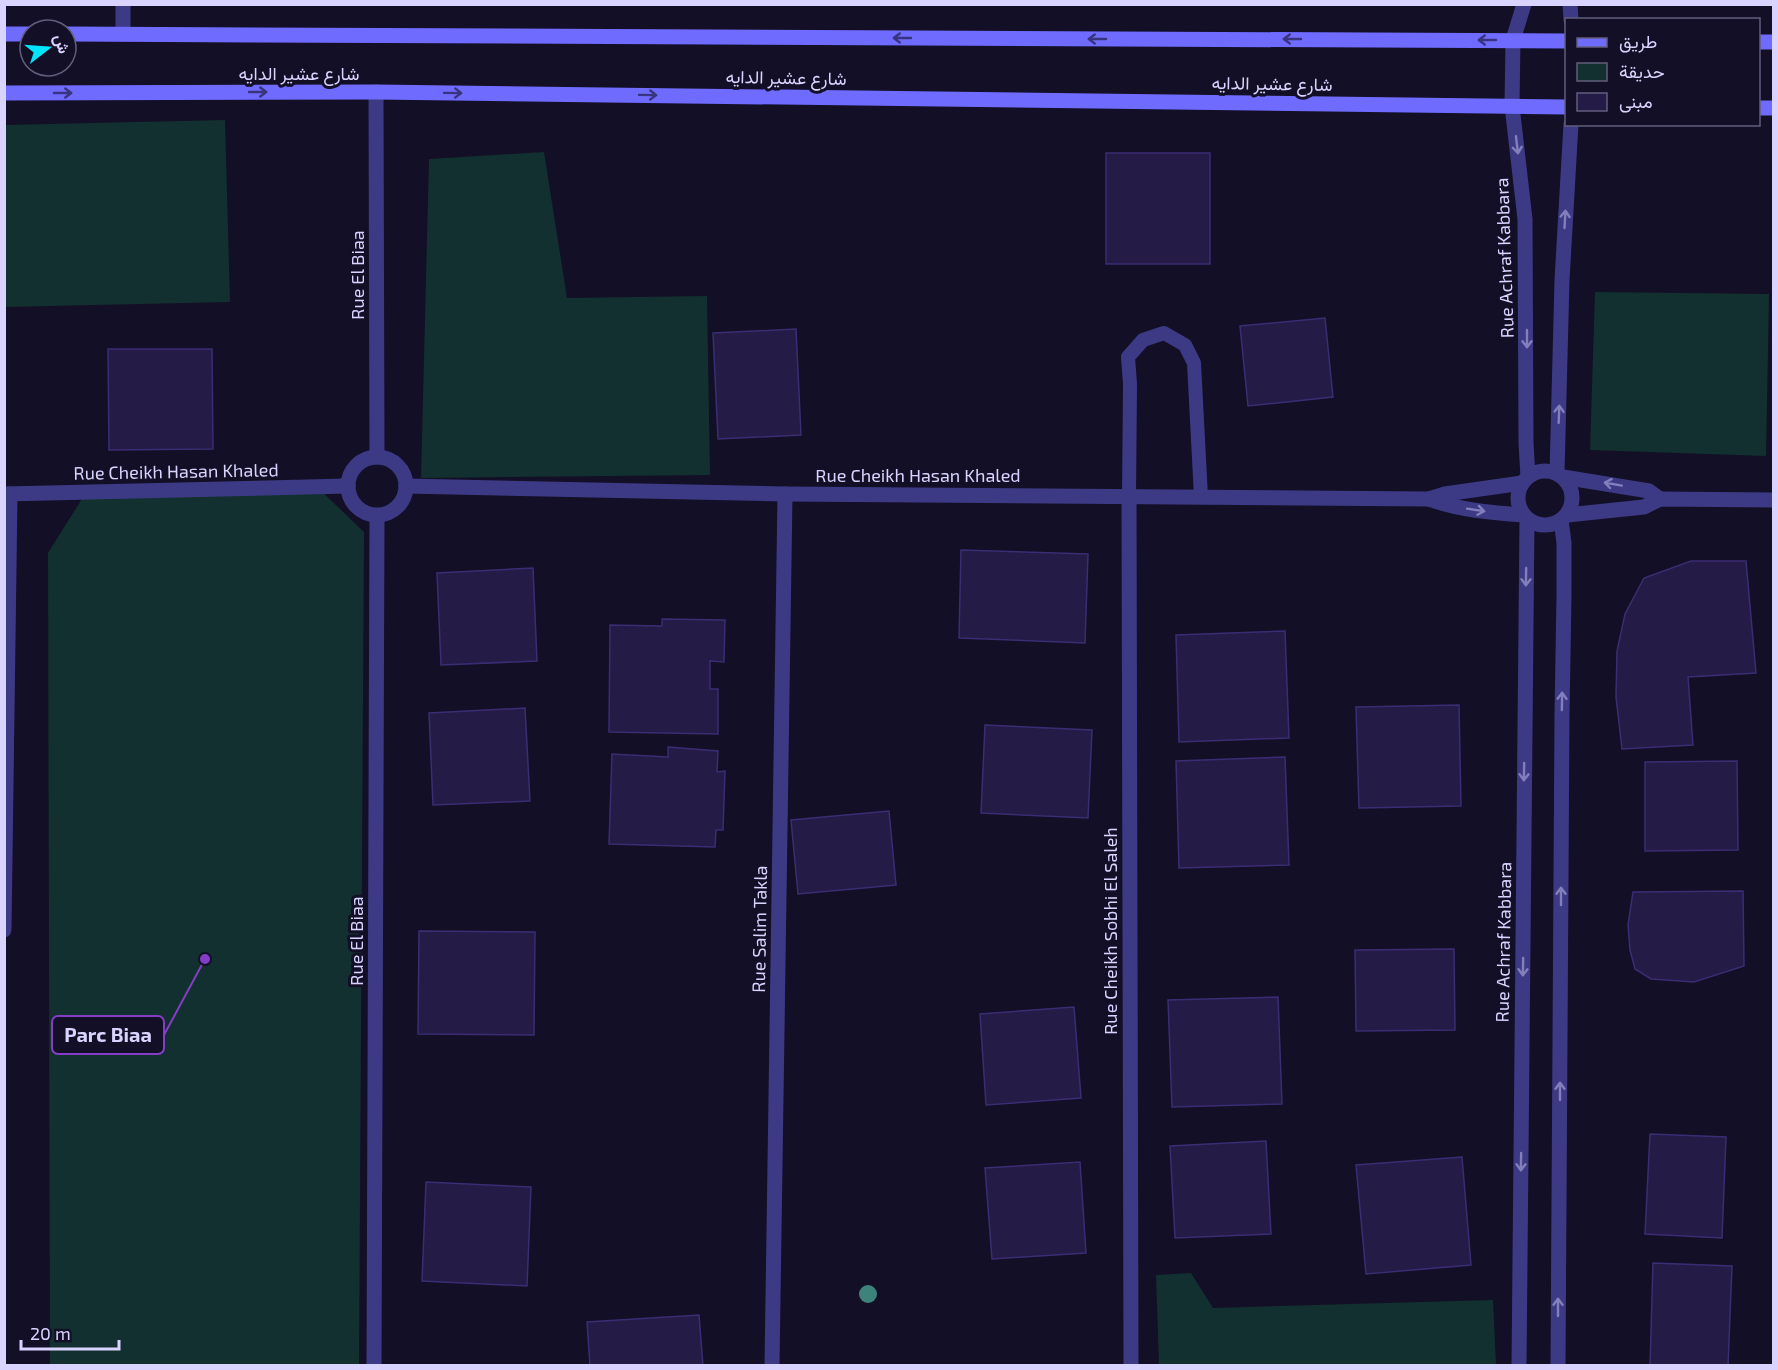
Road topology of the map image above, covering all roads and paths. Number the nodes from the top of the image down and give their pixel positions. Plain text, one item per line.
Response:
1 (123, 4) edge
2 (1524, 4) edge
3 (78, 34) edge
4 (123, 34) junction
5 (1513, 40) junction
6 (1565, 41) edge
7 (376, 92) junction
8 (4, 93) edge
9 (1512, 106) junction
10 (1565, 106) edge
11 (1571, 126) edge
12 (377, 457) junction
13 (1560, 475) junction
14 (1525, 480) junction
15 (348, 486) junction
16 (406, 486) junction
17 (7, 494) edge
18 (785, 494) junction
19 (1129, 496) junction
20 (1202, 497) junction
21 (1660, 499) junction
22 (1429, 500) junction
23 (1773, 500) edge
24 (377, 516) junction
25 (1526, 517) junction
26 (1564, 518) junction
27 (4, 930) edge
28 (374, 1365) edge
29 (772, 1365) edge
30 (1131, 1365) edge
31 (1519, 1365) edge
32 (1558, 1365) edge

1 - 4 street
2 - 5 street, Rue Achraf Kabbara
3 - 4 street, شارع عشير الدايه
5 -> 4 street, شارع عشير الدايه
5 - 6 street, شارع عشير الدايه
5 - 9 street, Rue Achraf Kabbara
8 -> 7 street, شارع عشير الدايه
7 -> 9 street, شارع عشير الدايه
7 - 12 street, Rue El Biaa
9 - 10 street, شارع عشير الدايه
9 -> 14 street, Rue Achraf Kabbara
13 -> 11 street
12 - 15 street
12 - 16 street
13 - 14 street
21 -> 13 street
13 - 26 street
14 - 22 street, Rue Cheikh Hasan Khaled
14 - 25 street
15 - 17 street, Rue Cheikh Hasan Khaled
15 - 24 street
16 - 18 street, Rue Cheikh Hasan Khaled
16 - 24 street
17 - 27 street
18 - 19 street, Rue Cheikh Hasan Khaled
18 - 29 street, Rue Salim Takla
19 - 20 street, Rue Cheikh Hasan Khaled
19 - 20 lane
19 - 30 street, Rue Cheikh Sobhi El Saleh
20 - 22 street, Rue Cheikh Hasan Khaled
21 - 23 street
21 - 26 street
22 -> 25 street, Rue Cheikh Hasan Khaled
24 - 28 street, Rue El Biaa
25 - 26 street
25 -> 31 street, Rue Achraf Kabbara
32 -> 26 street

